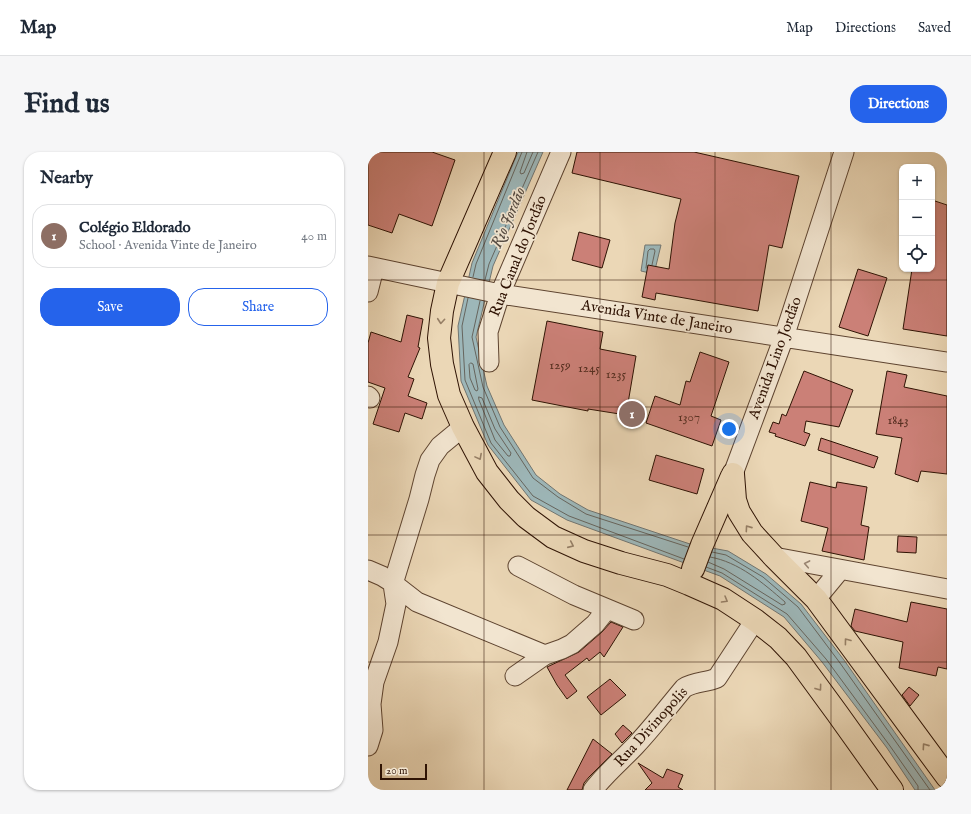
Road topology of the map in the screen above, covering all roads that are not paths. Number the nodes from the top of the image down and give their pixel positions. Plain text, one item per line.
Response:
1 (505, 152) edge
2 (561, 152) edge
3 (844, 152) edge
4 (371, 267) edge
5 (450, 283) junction
6 (368, 292) edge
7 (497, 294) junction
8 (784, 337) junction
9 (489, 362) dead end
10 (947, 362) edge
11 (462, 427) junction
12 (733, 474) junction
13 (774, 557) junction
14 (518, 566) dead end
15 (368, 570) edge
16 (840, 570) junction
17 (691, 577) junction
18 (393, 584) junction
19 (947, 589) edge
20 (816, 599) junction
21 (607, 609) junction
22 (634, 620) dead end
23 (755, 620) junction
24 (545, 655) junction
25 (515, 676) dead end
26 (368, 746) edge
27 (947, 778) edge
28 (593, 790) edge
29 (892, 790) edge

1 - 5 main road
2 - 7 street, Rua Canal do Jordão
3 - 8 street, Avenida Lino Jordão
4 - 5 street, Avenida Vinte de Janeiro
4 - 6 street
5 - 7 street, Avenida Vinte de Janeiro
5 -> 11 main road
7 - 8 street, Avenida Vinte de Janeiro
7 - 9 street, Rua Canal do Jordão
8 - 10 street, Avenida Vinte de Janeiro
8 - 12 street, Avenida Lino Jordão
11 -> 17 main road
11 - 18 street
13 -> 12 main road
12 - 17 main road, Avenida Lino Jordão
16 -> 13 street
13 - 20 main road
14 - 21 street
15 - 18 street
16 - 19 street
16 - 20 street
17 -> 23 main road
18 - 24 street
18 - 26 street
27 -> 20 main road
21 - 22 street
21 - 24 street
23 - 28 street, Rua Divinopolis
23 -> 29 main road
24 - 25 street

